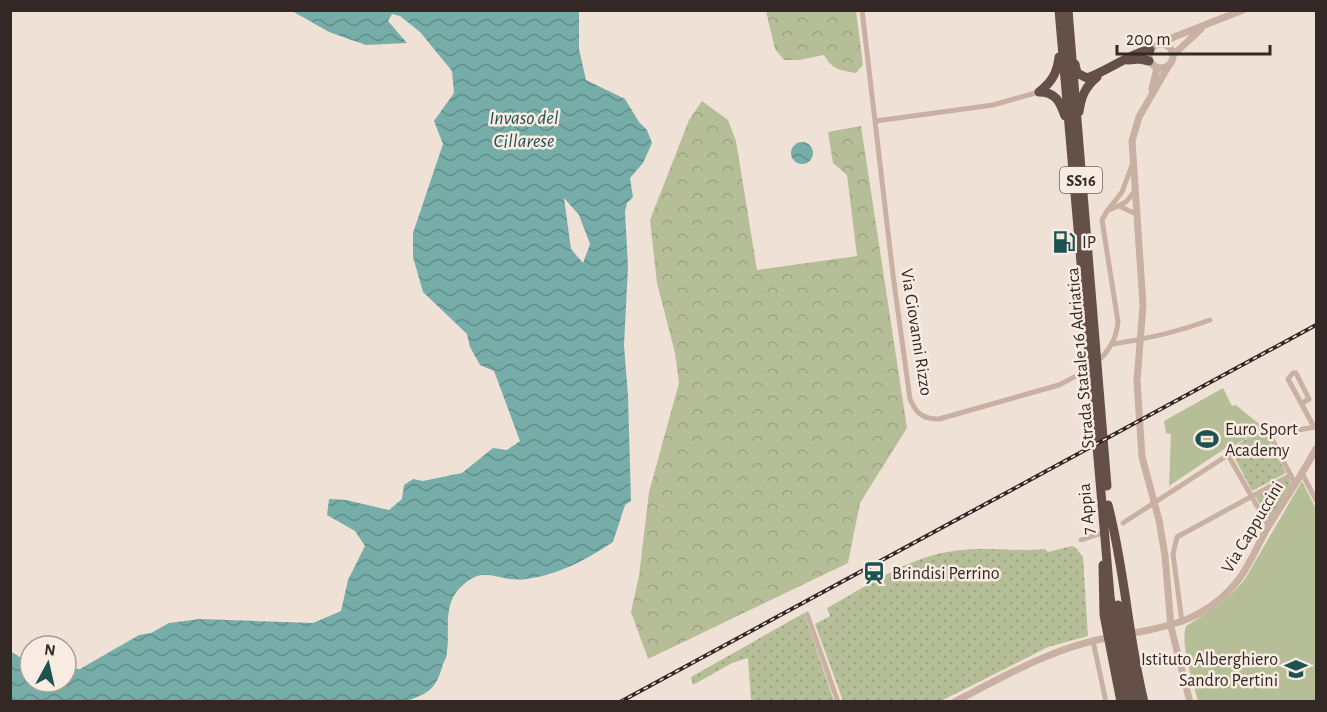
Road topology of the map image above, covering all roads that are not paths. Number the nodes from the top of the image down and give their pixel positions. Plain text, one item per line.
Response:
1 (862, 10) edge
2 (1059, 10) edge
3 (1068, 10) edge
4 (1243, 10) edge
5 (1208, 24) junction
6 (1066, 38) junction
7 (1162, 44) junction
8 (1150, 56) junction
9 (1173, 56) junction
10 (1169, 65) junction
11 (1157, 68) junction
12 (1101, 74) junction
13 (1152, 91) junction
14 (1039, 92) junction
15 (876, 121) junction
16 (1073, 132) junction
17 (1132, 165) junction
18 (1134, 192) junction
19 (1119, 197) junction
20 (1117, 206) junction
21 (1107, 211) junction
22 (1136, 214) junction
23 (1210, 320) dead end
24 (1113, 344) junction
25 (1302, 403) junction
26 (1315, 427) edge
27 (1317, 449) edge
28 (1302, 473) junction
29 (1291, 475) junction
30 (1295, 484) junction
31 (1252, 496) junction
32 (1317, 500) edge
33 (1106, 506) junction
34 (1123, 523) dead end
35 (1269, 527) junction
36 (1099, 534) dead end
37 (1081, 540) dead end
38 (807, 614) dead end
39 (1182, 622) junction
40 (1117, 626) junction
41 (1171, 627) junction
42 (1093, 640) junction
43 (1120, 642) junction
44 (838, 702) edge
45 (954, 702) edge
46 (1106, 702) edge
47 (1121, 702) edge
48 (1129, 702) edge
49 (1136, 702) edge
50 (1144, 702) edge
51 (1190, 702) edge

1 - 15 street, Via Giovanni Rizzo
2 - 6 highway, Strada Statale 16 Adriatica / SS16
3 - 6 highway, Strada Statale 16 Adriatica / SS16
4 - 5 street
5 - 7 street
5 - 9 street
6 - 12 highway
6 - 14 highway
6 - 16 highway, Strada Statale 16 Adriatica / SS16
7 - 8 street
7 - 9 street
8 - 11 street
8 - 12 highway
9 - 10 street
10 - 11 street
10 - 13 street
11 - 13 street
12 - 16 highway
13 - 17 street
14 - 15 street
14 - 16 highway
15 - 24 street, Via Giovanni Rizzo
16 - 33 highway, Strada Statale 16 Adriatica / SS16
17 - 18 street
17 - 19 street
18 - 19 street
18 - 20 street
18 - 22 street
19 - 21 street
20 - 21 street
20 - 22 street
21 - 24 street
22 - 41 street
23 - 24 street
25 - 25 street
25 - 26 street
26 - 29 street
27 - 28 street, Via Cappuccini
28 - 30 street, Via Cappuccini
28 - 32 street
29 - 30 street
29 - 31 street
30 - 35 street, Via Cappuccini
31 - 34 street
31 - 35 street
31 - 39 street
33 - 40 highway, Strada Statale 16 Adriatica / SS16
33 - 40 highway
35 - 39 street, Via Cappuccini
36 - 37 street
38 - 44 street
39 - 41 street, Via Cappuccini
40 - 43 highway, Strada Statale 16 Adriatica / SS16
40 - 43 highway
41 - 42 street, Via Cappuccini
41 - 51 street
42 - 45 street, Via Cappuccini
42 - 46 street
43 - 47 highway
43 - 48 highway, Strada Statale 16 Adriatica / SS16
43 - 49 highway, Strada Statale 16 Adriatica / SS16
43 - 50 highway

